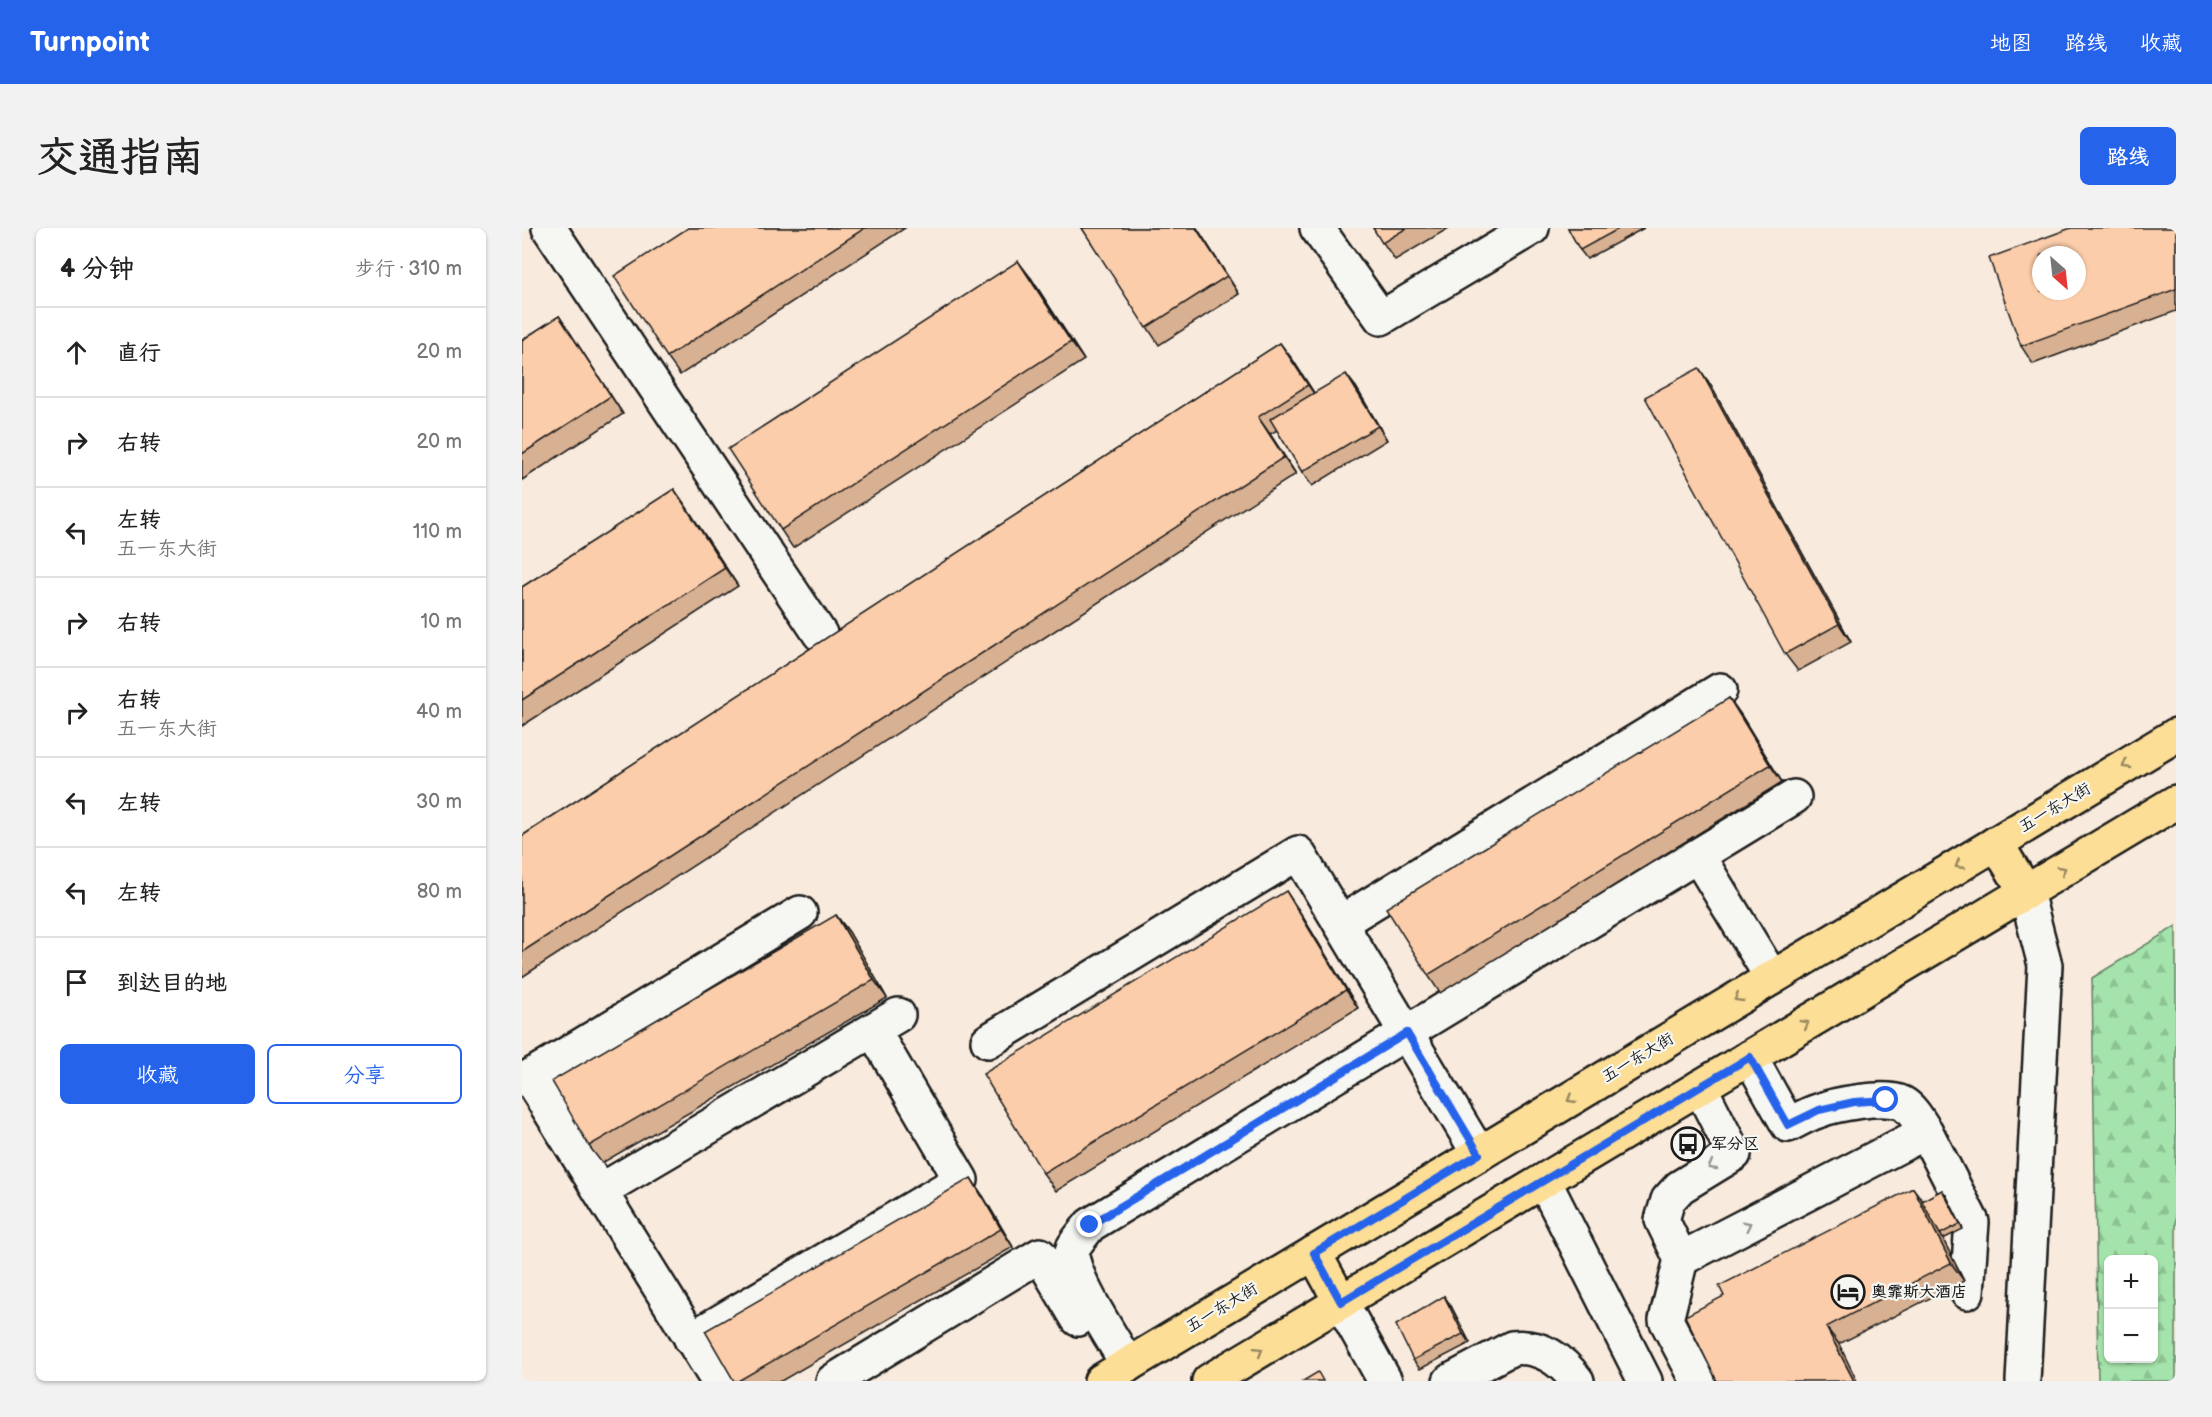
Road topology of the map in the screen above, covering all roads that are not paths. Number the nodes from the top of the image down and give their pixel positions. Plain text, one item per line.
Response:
1 (549, 228) edge
2 (1317, 228) edge
3 (1532, 228) edge
4 (820, 634) dead end
5 (1720, 690) dead end
6 (2176, 735) edge
7 (1794, 797) dead end
8 (2176, 802) edge
9 (1996, 843) junction
10 (1698, 856) junction
11 (2026, 892) junction
12 (800, 914) dead end
13 (1340, 923) junction
14 (1772, 978) junction
15 (1407, 1033) junction
16 (988, 1041) dead end
17 (1750, 1057) junction
18 (1700, 1087) junction
19 (1926, 1132) junction
20 (1479, 1154) junction
21 (1544, 1180) junction
22 (600, 1191) junction
23 (1314, 1253) junction
24 (1681, 1259) junction
25 (1968, 1292) dead end
26 (1341, 1302) junction
27 (691, 1338) junction
28 (1113, 1374) edge
29 (718, 1381) edge
30 (832, 1381) edge
31 (1209, 1381) edge
32 (1385, 1381) edge
33 (1449, 1381) edge
34 (1577, 1381) edge
35 (1645, 1381) edge
36 (1698, 1381) edge
37 (2023, 1381) edge

1 - 4 street
2 - 3 street
5 - 13 street
6 -> 9 main road, 五一东大街
7 - 10 street
11 -> 8 main road
9 - 11 main road
9 -> 14 main road, 五一东大街
10 - 14 street
10 - 15 street
17 -> 11 main road
11 - 37 street
12 - 22 street
13 - 15 street
13 - 16 street
14 -> 20 main road, 五一东大街
15 - 20 street
15 - 28 street
17 - 18 main road
17 - 19 street
18 - 21 main road
18 -> 24 street
24 -> 19 street
19 - 25 street
20 - 23 main road, 五一东大街
21 - 26 main road
21 - 35 street
22 - 27 street
22 - 27 street
23 - 26 main road
23 - 28 main road, 五一东大街
24 - 36 street
31 -> 26 main road
26 - 32 street
27 - 29 street
28 - 30 street
33 - 34 street

